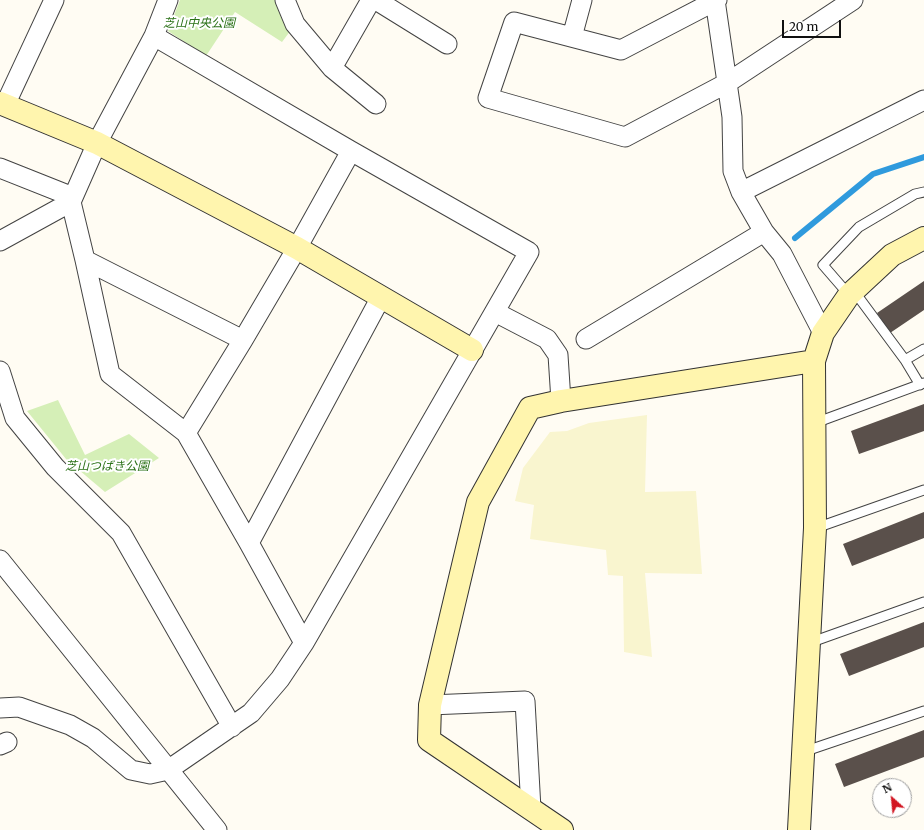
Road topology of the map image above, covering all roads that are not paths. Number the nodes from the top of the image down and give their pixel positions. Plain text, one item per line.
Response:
1 (54, 0) edge
2 (168, 0) edge
3 (285, 0) edge
4 (371, 0) edge
5 (376, 0) edge
6 (582, 0) edge
7 (716, 0) edge
8 (853, 0) edge
9 (154, 36) junction
10 (572, 37) junction
11 (447, 44) dead end
12 (332, 68) junction
13 (727, 82) junction
14 (924, 100) edge
15 (2, 104) edge
16 (376, 104) dead end
17 (97, 143) junction
18 (350, 151) junction
19 (0, 168) edge
20 (740, 192) junction
21 (924, 192) edge
22 (72, 200) junction
23 (764, 232) junction
24 (924, 238) edge
25 (0, 241) edge
26 (297, 248) junction
27 (85, 260) junction
28 (851, 293) junction
29 (382, 297) junction
30 (495, 312) junction
31 (823, 333) junction
32 (586, 339) dead end
33 (243, 340) junction
34 (924, 349) edge
35 (472, 350) junction
36 (905, 360) junction
37 (814, 361) junction
38 (0, 371) edge
39 (922, 384) edge
40 (561, 401) junction
41 (815, 424) junction
42 (186, 433) junction
43 (924, 490) edge
44 (815, 528) junction
45 (249, 543) junction
46 (0, 560) edge
47 (924, 602) edge
48 (304, 643) junction
49 (809, 643) junction
50 (430, 705) junction
51 (0, 708) edge
52 (924, 710) edge
53 (232, 727) junction
54 (803, 752) junction
55 (168, 770) junction
56 (531, 809) junction
57 (217, 830) edge
58 (562, 830) edge
59 (799, 830) edge

1 - 15 street
2 - 9 street
3 - 12 street
4 - 12 street
5 - 11 street
6 - 10 street
7 - 10 street
7 - 13 street
8 - 13 street
9 - 17 street
9 - 18 street
10 - 13 street
12 - 16 street
13 - 20 street
14 - 20 street
15 - 17 street
17 - 22 street
17 - 26 street
18 - 26 street
18 - 30 street
19 - 22 street
20 - 23 street
21 - 28 lane
22 - 25 street
22 - 27 street
23 - 31 street
23 - 32 street
24 - 28 street
26 - 29 street
26 - 33 street
27 - 33 street
27 - 42 street
28 - 31 street
28 - 36 lane
29 - 35 street
29 - 45 street
30 - 35 street
30 - 40 street
31 - 37 street
33 - 42 street
34 - 36 lane
35 - 48 street
36 - 39 lane
37 - 40 street
37 - 41 street
38 - 53 street
39 - 41 lane
40 - 50 street
41 - 44 street
42 - 45 street
43 - 44 lane
44 - 49 street
45 - 48 street
46 - 55 street
47 - 49 lane
48 - 53 street
49 - 54 street
50 - 56 street
50 - 56 street
51 - 55 street
52 - 54 lane
53 - 55 street
54 - 59 street
55 - 57 street
56 - 58 street

